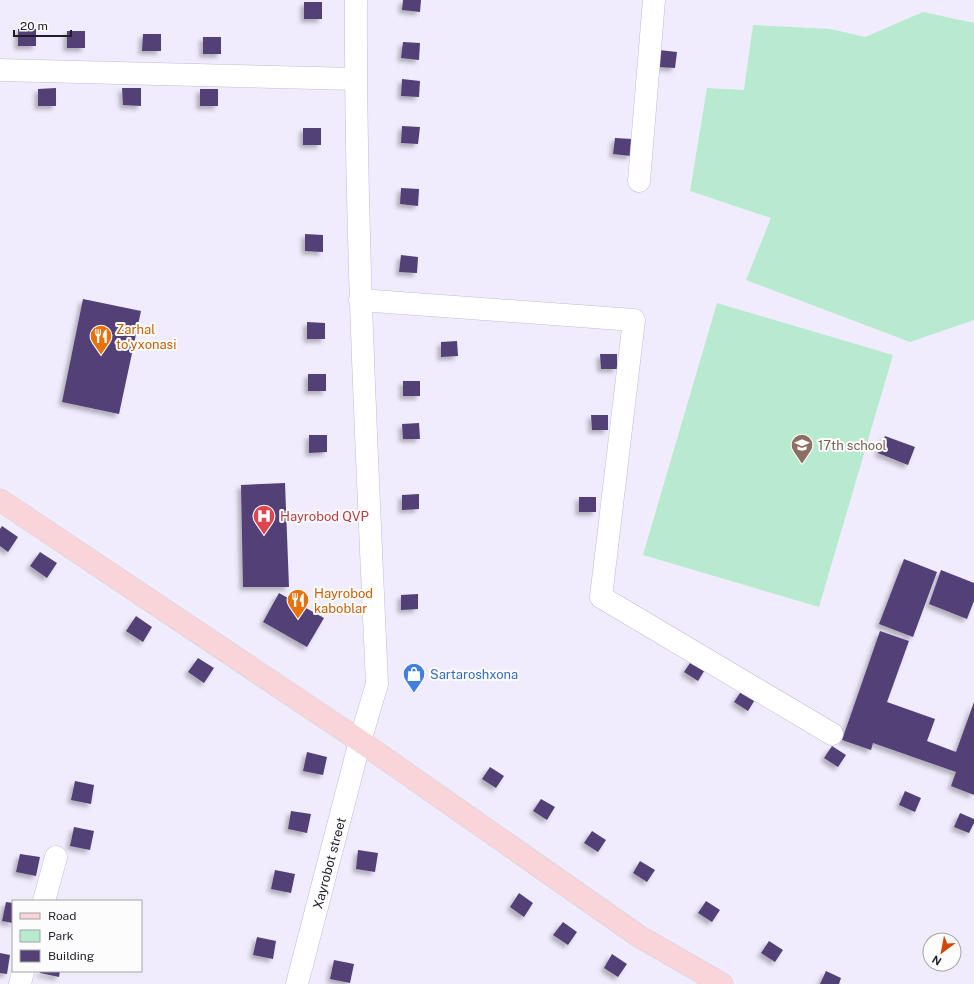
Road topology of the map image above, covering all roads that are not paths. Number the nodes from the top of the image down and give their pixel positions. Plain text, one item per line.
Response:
1 (356, 0) edge
2 (654, 0) edge
3 (0, 70) edge
4 (356, 79) junction
5 (639, 181) dead end
6 (360, 300) junction
7 (0, 500) edge
8 (832, 734) dead end
9 (360, 741) junction
10 (56, 857) dead end
11 (44, 900) edge
12 (23, 972) edge
13 (20, 984) edge
14 (297, 984) edge
15 (722, 984) edge

1 - 4 street, Xayrobot street
2 - 5 street
3 - 4 street
4 - 6 street, Xayrobot street
6 - 8 street
6 - 9 street, Xayrobot street
7 - 9 main road
9 - 14 street, Xayrobot street
9 - 15 main road
10 - 11 street
12 - 13 street

